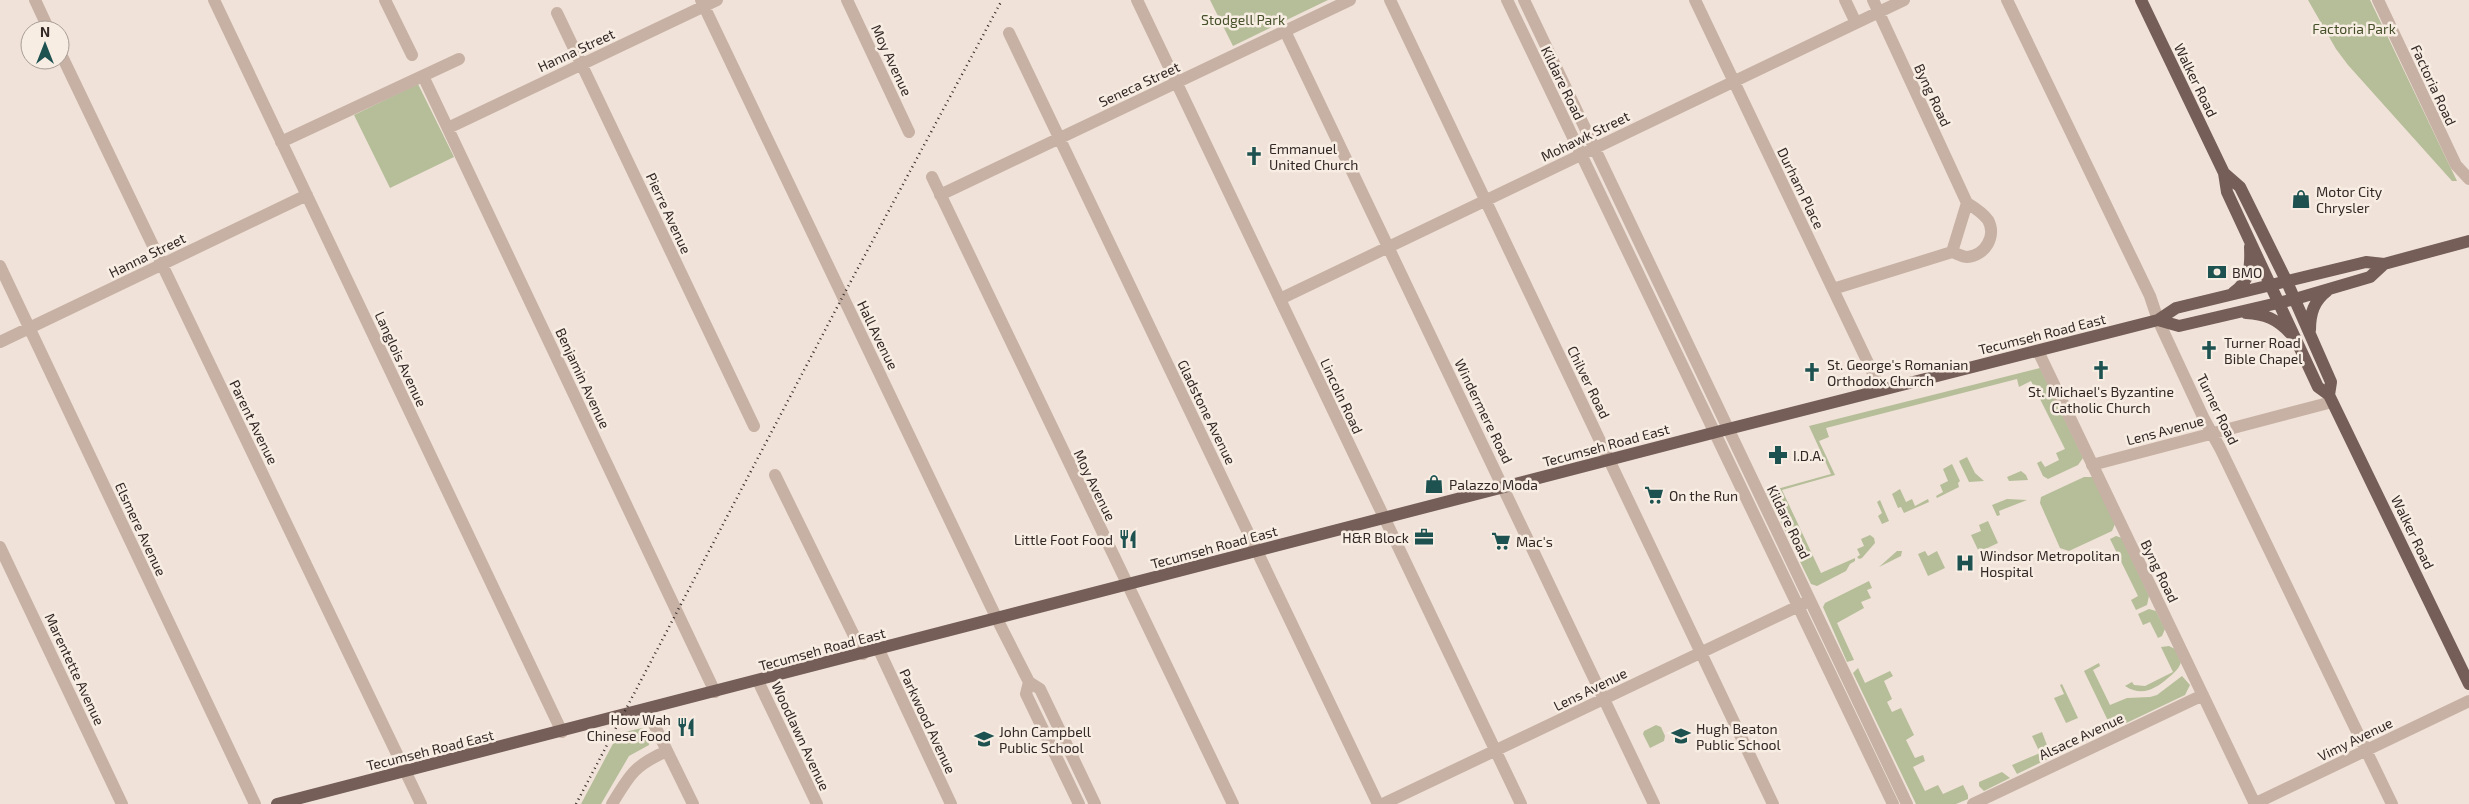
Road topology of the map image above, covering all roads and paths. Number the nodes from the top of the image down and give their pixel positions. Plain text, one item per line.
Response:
1 (35, 0) edge
2 (214, 0) edge
3 (385, 0) edge
4 (717, 0) edge
5 (847, 0) edge
6 (1138, 0) edge
7 (1350, 0) edge
8 (1390, 0) edge
9 (1506, 0) edge
10 (1524, 0) edge
11 (1695, 0) edge
12 (1845, 0) edge
13 (1873, 0) edge
14 (1904, 0) edge
15 (2007, 0) edge
16 (2142, 0) edge
17 (2378, 0) edge
18 (702, 3) edge
19 (1878, 12) junction
20 (557, 13) dead end
21 (44, 20) edge
22 (1856, 23) junction
23 (1285, 31) junction
24 (1010, 33) dead end
25 (412, 55) dead end
26 (459, 60) dead end
27 (582, 64) junction
28 (69, 70) edge
29 (423, 76) junction
30 (1177, 82) junction
31 (1734, 82) junction
32 (448, 128) junction
33 (909, 132) dead end
34 (1060, 138) junction
35 (281, 142) junction
36 (1594, 148) junction
37 (1581, 155) junction
38 (2224, 173) junction
39 (932, 177) dead end
40 (2469, 179) edge
41 (306, 195) junction
42 (940, 195) junction
43 (1486, 200) junction
44 (1967, 203) junction
45 (2469, 241) edge
46 (2250, 243) junction
47 (1388, 247) junction
48 (1952, 252) junction
49 (1645, 254) junction
50 (1632, 260) junction
51 (2384, 264) junction
52 (162, 265) junction
53 (0, 266) edge
54 (2287, 282) junction
55 (2271, 286) junction
56 (1833, 289) junction
57 (2329, 289) junction
58 (2231, 295) junction
59 (1280, 299) junction
60 (2295, 299) junction
61 (2279, 303) junction
62 (2234, 312) junction
63 (2158, 320) junction
64 (29, 328) junction
65 (2310, 333) junction
66 (2295, 338) junction
67 (0, 342) edge
68 (2038, 351) junction
69 (1881, 390) junction
70 (2331, 398) junction
71 (754, 426) dead end
72 (1728, 429) junction
73 (1714, 432) junction
74 (2212, 434) junction
75 (1609, 460) junction
76 (2092, 465) junction
77 (775, 475) dead end
78 (1503, 487) junction
79 (1384, 518) junction
80 (0, 548) edge
81 (1257, 552) junction
82 (1126, 585) junction
83 (1810, 601) junction
84 (1798, 607) junction
85 (997, 619) junction
86 (879, 650) junction
87 (1701, 653) junction
88 (862, 654) junction
89 (758, 681) junction
90 (1029, 682) junction
91 (2469, 684) edge
92 (715, 692) junction
93 (2203, 696) junction
94 (1604, 699) junction
95 (2469, 701) edge
96 (647, 710) junction
97 (562, 732) junction
98 (2367, 750) junction
99 (667, 751) junction
100 (1496, 751) junction
101 (406, 772) junction
102 (122, 804) edge
103 (255, 804) edge
104 (277, 804) edge
105 (421, 804) edge
106 (612, 804) edge
107 (693, 804) edge
108 (817, 804) edge
109 (951, 804) edge
110 (1079, 804) edge
111 (1095, 804) edge
112 (1233, 804) edge
113 (1378, 804) edge
114 (1383, 804) edge
115 (1521, 804) edge
116 (1654, 804) edge
117 (1773, 804) edge
118 (1893, 804) edge
119 (1908, 804) edge
120 (1973, 804) edge
121 (2254, 804) edge
122 (2392, 804) edge

1 - 21 street
2 - 35 street, Langlois Avenue
3 - 25 street
4 - 18 street, Hanna Street
5 - 33 street, Moy Avenue
6 - 30 street, Lincoln Road
7 - 23 street, Seneca Street
8 - 43 street, Chilver Road
9 - 37 street, Kildare Road
10 - 36 street, Kildare Road
11 - 31 street, Durham Place
12 - 22 street
13 - 19 street, Byng Road
14 - 19 street, Mohawk Street
15 - 63 street, Turner Road
16 - 38 main road, Walker Road
17 - 40 street, Factoria Road
18 - 27 street, Hanna Street
18 - 85 street, Hall Avenue
19 - 22 street, Mohawk Street
19 - 44 street, Byng Road
20 - 27 street, Pierre Avenue
22 - 31 street, Mohawk Street
23 - 30 street, Seneca Street
23 - 47 street, Windermere Road
24 - 34 street, Gladstone Avenue
26 - 29 street
27 - 32 street, Hanna Street
27 - 71 street, Pierre Avenue
28 - 52 street, Parent Avenue
29 - 32 street, Benjamin Avenue
29 - 35 street
30 - 34 street, Seneca Street
30 - 59 street, Lincoln Road
31 - 36 street, Mohawk Street
31 - 56 street, Durham Place
32 - 92 street, Benjamin Avenue
34 - 42 street, Seneca Street
34 - 81 street, Gladstone Avenue
35 - 41 street, Langlois Avenue
36 - 37 street, Mohawk Street
36 - 49 street, Kildare Road
37 - 43 street, Mohawk Street
37 - 50 street, Kildare Road
38 - 46 main road, Walker Road
38 - 54 main road, Walker Road
39 - 42 street, Moy Avenue
41 - 52 street, Hanna Street
41 - 97 street, Langlois Avenue
42 - 82 street, Moy Avenue
43 - 47 street, Mohawk Street
43 - 75 street, Chilver Road
44 - 48 street
44 - 48 street, Byng Road
45 - 51 main road, Tecumseh Road East
46 - 55 main road, Walker Road
46 - 58 main road
47 - 59 street, Mohawk Street
47 - 78 street, Windermere Road
48 - 56 street, Byng Road
49 - 50 street
49 - 72 street, Kildare Road
50 - 73 street, Kildare Road
51 - 54 main road, Tecumseh Road East
51 - 57 main road, Tecumseh Road East
52 - 64 street, Hanna Street
52 - 101 street, Parent Avenue
53 - 64 street, Elsmere Avenue
54 - 55 main road, Tecumseh Road East
54 - 60 main road, Walker Road
55 - 58 main road, Tecumseh Road East
55 - 61 main road, Walker Road
56 - 69 street, Durham Place
57 - 60 main road, Tecumseh Road East
57 - 65 main road
58 - 63 main road, Tecumseh Road East
59 - 79 street, Lincoln Road
60 - 61 main road, Tecumseh Road East
60 - 65 main road, Walker Road
61 - 62 main road, Tecumseh Road East
61 - 66 main road, Walker Road
62 - 63 main road, Tecumseh Road East
62 - 66 main road
63 - 68 main road, Tecumseh Road East
63 - 74 street, Turner Road
64 - 67 street, Hanna Street
64 - 103 street, Elsmere Avenue
65 - 70 main road, Walker Road
66 - 70 main road, Walker Road
68 - 69 main road, Tecumseh Road East
68 - 76 street, Byng Road
69 - 72 main road, Tecumseh Road East
70 - 74 street, Lens Avenue
70 - 91 main road, Walker Road
72 - 73 main road, Tecumseh Road East
72 - 83 street, Kildare Road
73 - 75 main road, Tecumseh Road East
73 - 84 street, Kildare Road
74 - 76 street, Lens Avenue
74 - 98 street, Turner Road
75 - 78 main road, Tecumseh Road East
75 - 87 street, Chilver Road
76 - 93 street, Byng Road
77 - 88 street
78 - 79 main road, Tecumseh Road East
78 - 94 street, Windermere Road
79 - 81 main road, Tecumseh Road East
79 - 100 street, Lincoln Road
80 - 102 street, Marentette Avenue
81 - 82 main road, Tecumseh Road East
81 - 113 street, Gladstone Avenue
82 - 85 main road, Tecumseh Road East
82 - 112 street, Moy Avenue
83 - 84 street, Lens Avenue
83 - 119 street, Kildare Road
84 - 87 street, Lens Avenue
84 - 118 street, Kildare Road
85 - 86 main road, Tecumseh Road East
85 - 90 street, Hall Avenue
86 - 88 main road, Tecumseh Road East
86 - 109 street, Parkwood Avenue
87 - 94 street, Lens Avenue
87 - 117 street, Chilver Road
88 - 89 main road, Tecumseh Road East
89 - 92 main road, Tecumseh Road East
89 - 108 street, Woodlawn Avenue
90 - 110 street, Hall Avenue
90 - 111 street, Hall Avenue
92 - 96 main road, Tecumseh Road East
93 - 120 street, Alsace Avenue
93 - 121 street, Byng Road
94 - 100 street, Lens Avenue
94 - 116 street, Windermere Road
95 - 98 street, Vimy Avenue
96 - 97 main road, Tecumseh Road East
96 - 99 street
97 - 101 main road, Tecumseh Road East
98 - 121 street, Vimy Avenue
98 - 122 street, Turner Road
99 - 106 street
99 - 107 street
100 - 114 street, Lens Avenue
100 - 115 street, Lincoln Road
101 - 104 main road, Tecumseh Road East
101 - 105 street, Parent Avenue

